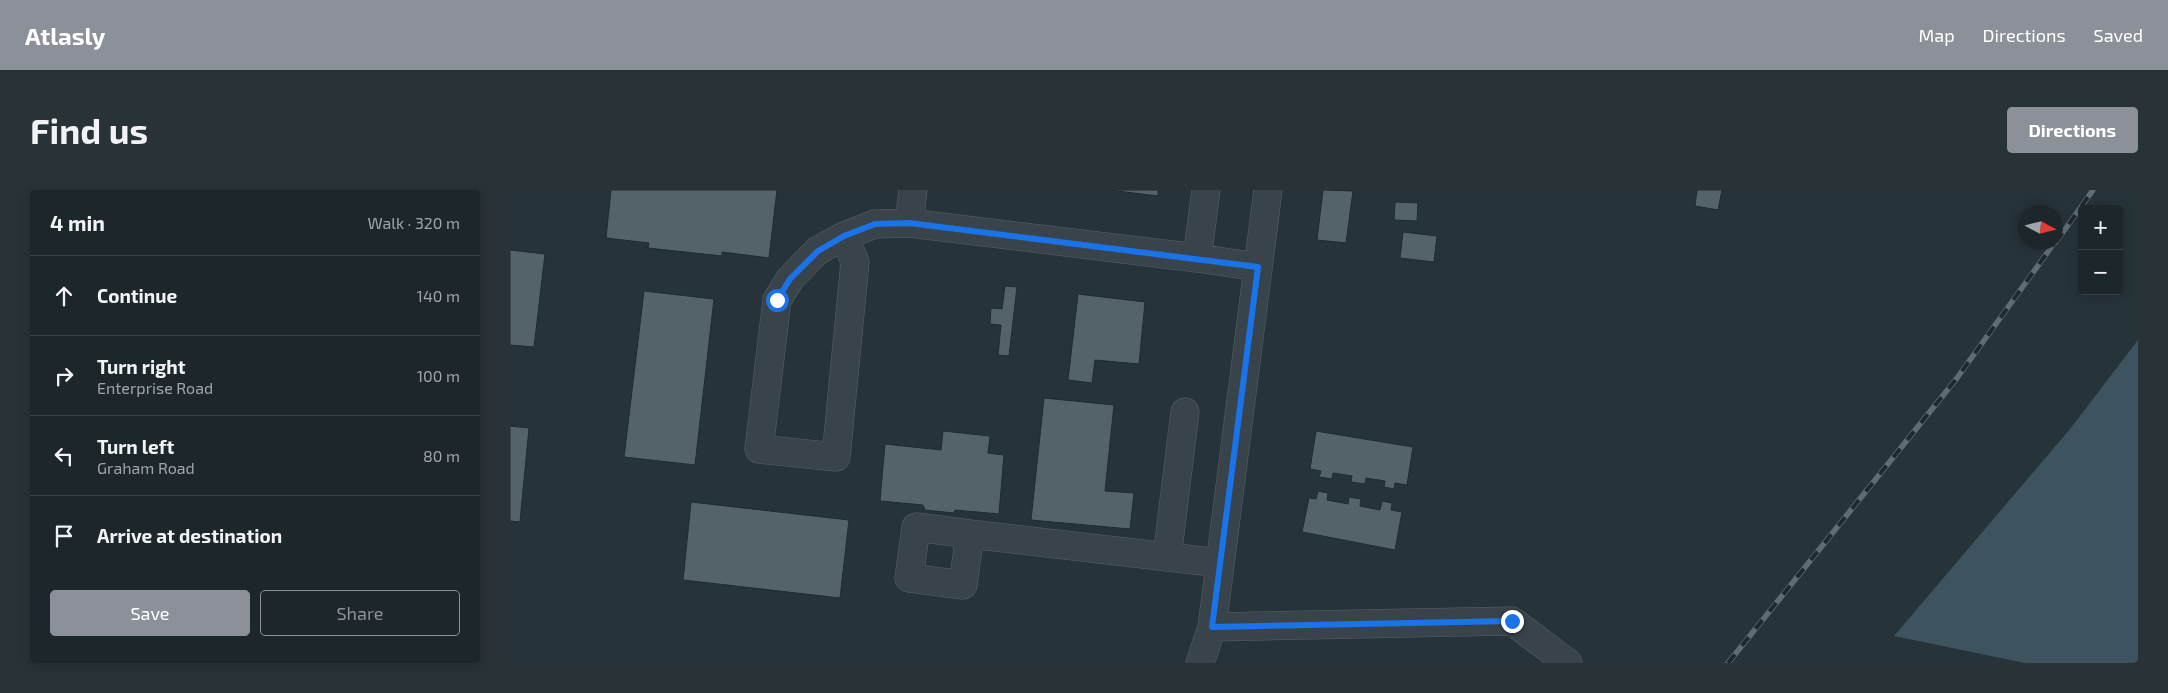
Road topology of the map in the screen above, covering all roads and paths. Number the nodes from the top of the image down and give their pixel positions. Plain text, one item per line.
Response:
1 (913, 190) edge
2 (1206, 190) edge
3 (1268, 190) edge
4 (909, 223) junction
5 (844, 236) junction
6 (1197, 258) junction
7 (1258, 267) junction
8 (1185, 412) dead end
9 (970, 534) dead end
10 (1167, 557) junction
11 (1220, 563) junction
12 (1212, 627) junction
13 (1200, 663) edge
14 (1568, 663) edge

1 - 4 street
2 - 6 street
3 - 7 street
4 - 5 street
4 - 6 street
5 - 5 street
6 - 7 street
7 - 11 street
8 - 10 street
9 - 10 street
10 - 11 street
11 - 12 street
12 - 13 street
12 - 14 street

